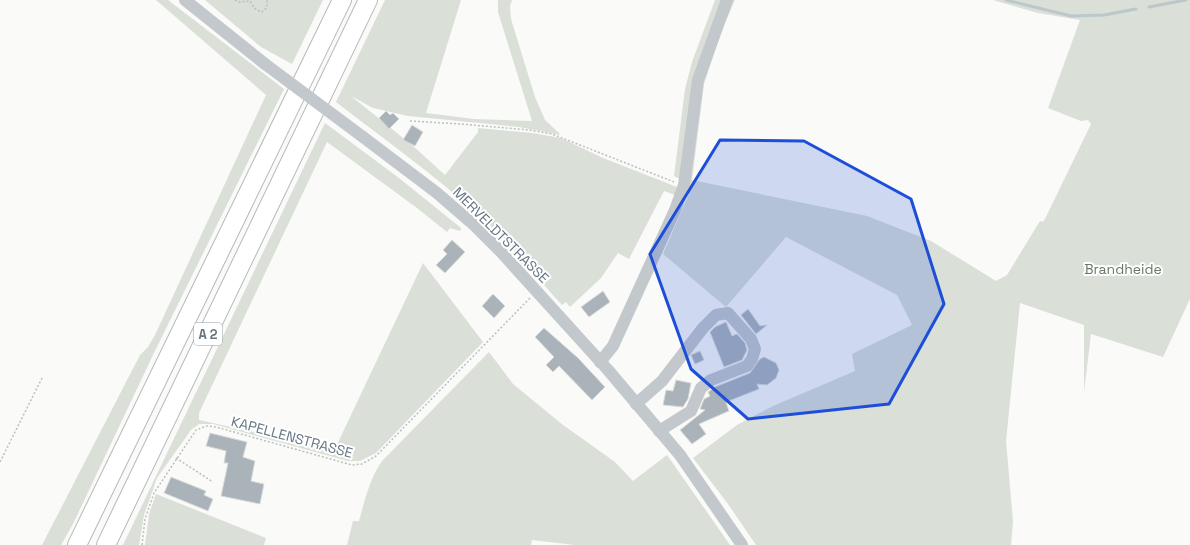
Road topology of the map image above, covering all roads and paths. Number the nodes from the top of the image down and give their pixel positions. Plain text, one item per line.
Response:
1 (185, 0) edge
2 (235, 0) edge
3 (267, 0) edge
4 (342, 0) edge
5 (368, 0) edge
6 (727, 0) edge
7 (410, 121) dead end
8 (684, 185) junction
9 (537, 291) junction
10 (600, 362) junction
11 (42, 378) dead end
12 (636, 404) junction
13 (660, 431) junction
14 (176, 458) junction
15 (0, 462) edge
16 (213, 482) dead end
17 (77, 543) edge
18 (106, 545) edge
19 (142, 545) edge
20 (742, 545) edge

1 - 9 street, MERVELDTSTRASSE, bridge
2 - 3 path
4 - 17 highway, A 2
5 - 18 highway, A 2
6 - 8 street
7 - 8 path
8 - 10 street
9 - 10 street, MERVELDTSTRASSE
9 - 14 path, KAPELLENSTRASSE
10 - 12 street, MERVELDTSTRASSE
11 - 15 path
12 - 13 street, MERVELDTSTRASSE
12 - 13 street
13 - 20 street, MERVELDTSTRASSE
14 - 16 path
14 - 19 path, KAPELLENSTRASSE

